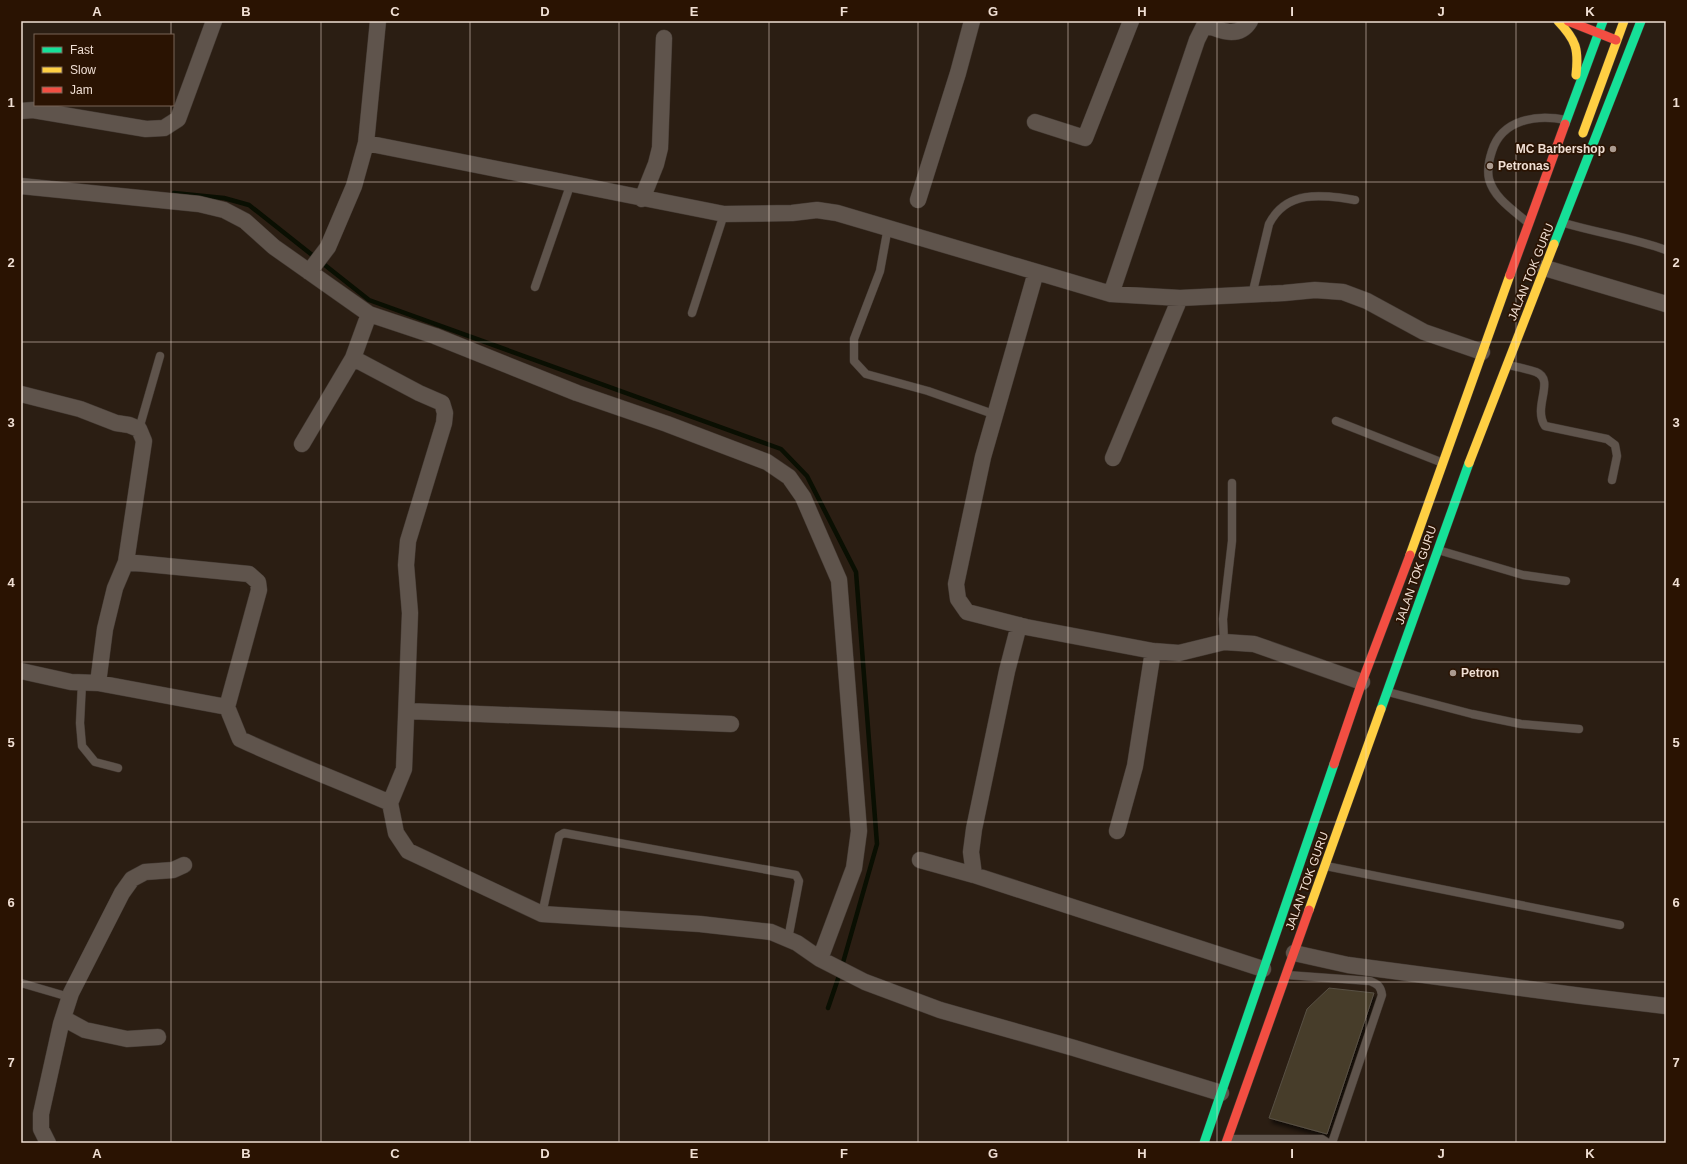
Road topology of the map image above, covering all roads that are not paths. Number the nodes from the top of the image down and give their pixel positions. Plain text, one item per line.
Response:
1 (214, 21) edge
2 (378, 21) edge
3 (972, 21) edge
4 (1131, 21) edge
5 (1250, 21) edge
6 (1558, 21) edge
7 (1568, 21) edge
8 (1603, 21) edge
9 (1624, 21) edge
10 (1641, 21) edge
11 (1202, 23) edge
12 (1599, 33) junction
13 (664, 38) dead end
14 (1617, 40) junction
15 (1572, 106) junction
16 (21, 111) edge
17 (1567, 120) junction
18 (1035, 122) dead end
19 (1580, 140) dead end
20 (366, 143) junction
21 (571, 183) junction
22 (21, 186) edge
23 (642, 199) junction
24 (918, 200) dead end
25 (1355, 200) dead end
26 (724, 214) junction
27 (1564, 223) junction
28 (1529, 224) junction
29 (888, 228) junction
30 (1666, 250) edge
31 (316, 263) junction
32 (1545, 268) junction
33 (1036, 272) junction
34 (535, 287) dead end
35 (1111, 294) junction
36 (1252, 295) junction
37 (1524, 295) dead end
38 (1180, 298) junction
39 (1666, 304) edge
40 (692, 313) dead end
41 (369, 314) junction
42 (1482, 352) junction
43 (160, 356) dead end
44 (353, 358) junction
45 (1507, 364) junction
46 (21, 394) edge
47 (996, 415) junction
48 (1336, 421) dead end
49 (139, 429) junction
50 (302, 444) dead end
51 (1113, 458) dead end
52 (1444, 463) junction
53 (1612, 480) dead end
54 (1232, 483) dead end
55 (1437, 550) junction
56 (126, 562) junction
57 (1566, 581) dead end
58 (1019, 625) junction
59 (1224, 642) junction
60 (1153, 651) junction
61 (21, 671) edge
62 (1362, 682) junction
63 (90, 683) junction
64 (1387, 692) junction
65 (226, 707) junction
66 (407, 711) junction
67 (730, 724) dead end
68 (1579, 729) dead end
69 (118, 768) dead end
70 (390, 802) junction
71 (1117, 831) dead end
72 (920, 860) dead end
73 (184, 865) dead end
74 (1325, 866) junction
75 (974, 875) junction
76 (542, 914) junction
77 (1620, 925) dead end
78 (788, 939) junction
79 (1294, 953) junction
80 (823, 960) junction
81 (1263, 969) junction
82 (1287, 975) junction
83 (21, 983) edge
84 (69, 997) junction
85 (1666, 1006) edge
86 (63, 1018) junction
87 (158, 1037) dead end
88 (1221, 1093) junction
89 (1227, 1141) edge
90 (48, 1143) edge
91 (1204, 1143) edge
92 (1328, 1143) edge
93 (1332, 1143) edge

1 - 16 street
2 - 20 street
3 - 24 street
4 - 18 street
5 - 11 street
6 - 15 main road
7 - 12 main road
8 - 12 main road, JALAN TOK GURU
9 - 14 main road
10 - 27 main road, JALAN TOK GURU
11 - 35 street
12 - 14 main road
12 - 15 main road, JALAN TOK GURU
13 - 23 street
14 - 19 main road
15 - 17 main road, JALAN TOK GURU
17 - 28 main road, JALAN TOK GURU
17 - 28 lane
20 - 21 street
20 - 31 street
21 - 23 street
21 - 34 lane
22 - 31 street
23 - 26 street
25 - 36 lane
26 - 29 street
26 - 40 lane
27 - 30 lane
27 - 32 main road, JALAN TOK GURU
28 - 42 main road, JALAN TOK GURU
29 - 33 street
29 - 47 lane
31 - 41 street
32 - 39 street
32 - 45 main road, JALAN TOK GURU
33 - 35 street
33 - 47 street
35 - 38 street
36 - 38 street
36 - 42 street
37 - 45 main road
38 - 51 street
41 - 44 street
41 - 80 street
42 - 52 main road, JALAN TOK GURU
43 - 49 lane
44 - 50 street
44 - 66 street
45 - 53 lane
45 - 55 main road, JALAN TOK GURU
46 - 49 street
47 - 58 street
48 - 52 lane
49 - 56 street
52 - 62 main road, JALAN TOK GURU
54 - 59 lane
55 - 57 lane
55 - 64 main road, JALAN TOK GURU
56 - 63 street
56 - 65 street
58 - 60 street
58 - 75 street
59 - 60 street
59 - 62 street
60 - 71 street
61 - 63 street
62 - 81 main road, JALAN TOK GURU
63 - 65 street
63 - 69 lane
64 - 68 lane
64 - 74 main road, JALAN TOK GURU
65 - 70 street
66 - 67 street
66 - 70 street
70 - 76 street
72 - 75 street
73 - 84 street
74 - 77 lane
74 - 79 main road, JALAN TOK GURU
75 - 81 street
76 - 78 street
76 - 78 lane
78 - 80 street
79 - 82 main road, JALAN TOK GURU
79 - 85 street
80 - 88 street
81 - 88 main road, JALAN TOK GURU
82 - 89 main road, JALAN TOK GURU
82 - 93 lane
83 - 84 lane
84 - 86 street
86 - 87 street
86 - 90 street
88 - 91 main road, JALAN TOK GURU
89 - 92 lane

